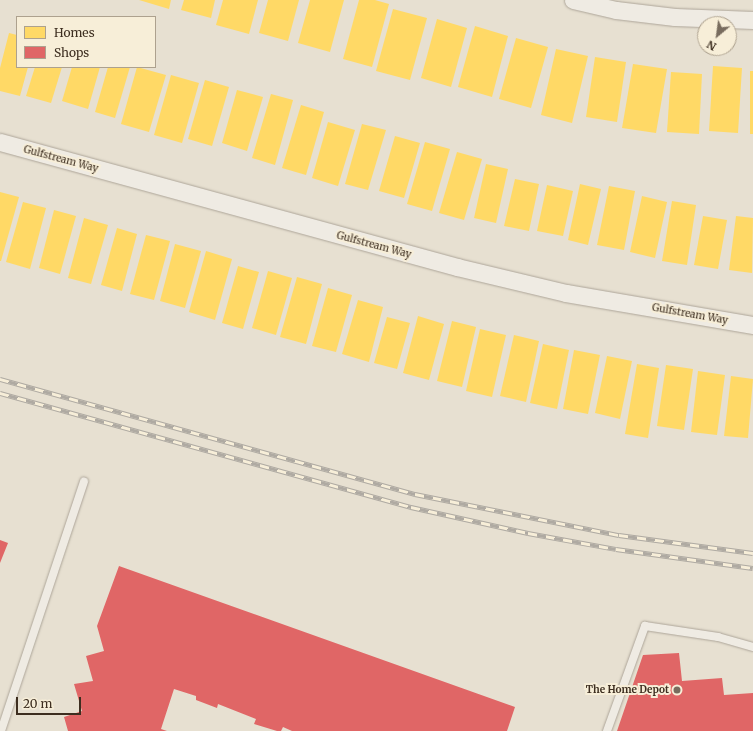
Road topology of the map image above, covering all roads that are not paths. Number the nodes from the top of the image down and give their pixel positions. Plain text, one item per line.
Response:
1 (573, 0) edge
2 (753, 20) edge
3 (0, 142) edge
4 (753, 325) edge
5 (84, 480) dead end
6 (753, 646) edge
7 (1, 731) edge
8 (607, 731) edge

1 - 2 street
3 - 4 street, Gulfstream Way
5 - 7 lane
6 - 8 lane

